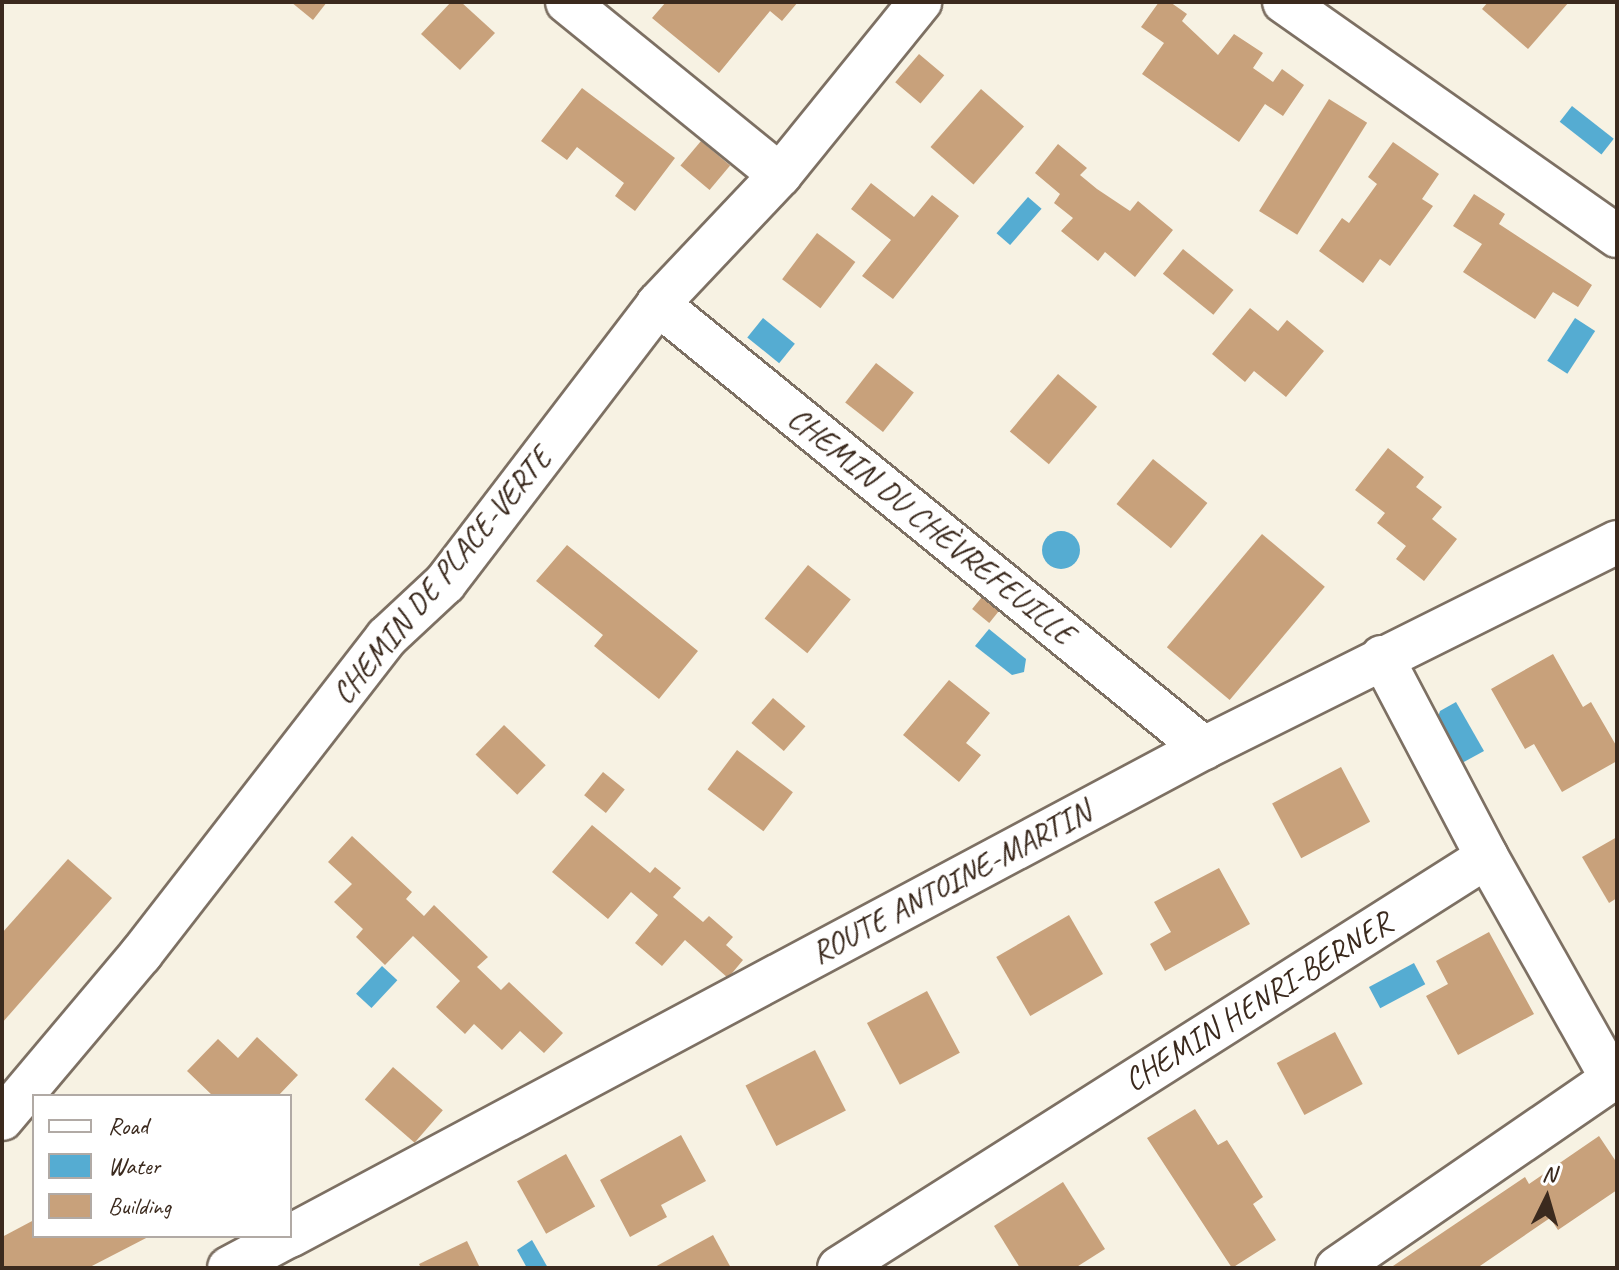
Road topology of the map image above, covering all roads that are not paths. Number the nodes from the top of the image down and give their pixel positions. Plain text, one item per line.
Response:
1 (567, 2) edge
2 (920, 2) edge
3 (1284, 2) edge
4 (780, 175) junction
5 (1617, 236) edge
6 (658, 304) junction
7 (1617, 542) edge
8 (1382, 657) junction
9 (1204, 748) junction
10 (1487, 857) junction
11 (1615, 1078) edge
12 (2, 1119) edge
13 (292, 1235) edge
14 (286, 1238) edge
15 (229, 1268) edge
16 (839, 1268) edge
17 (1337, 1268) edge

1 - 4 street
2 - 4 street, CHEMIN DE PLACE-VERTE
3 - 5 street
4 - 6 street, CHEMIN DE PLACE-VERTE
6 - 9 street, CHEMIN DU CHÈVREFEUILLE
6 - 12 street, CHEMIN DE PLACE-VERTE
7 - 8 street, ROUTE ANTOINE-MARTIN
8 - 9 street, ROUTE ANTOINE-MARTIN
8 - 10 street
9 - 13 street, ROUTE ANTOINE-MARTIN
10 - 11 street
10 - 16 street, CHEMIN HENRI-BERNER
11 - 17 street
14 - 15 street, ROUTE ANTOINE-MARTIN

